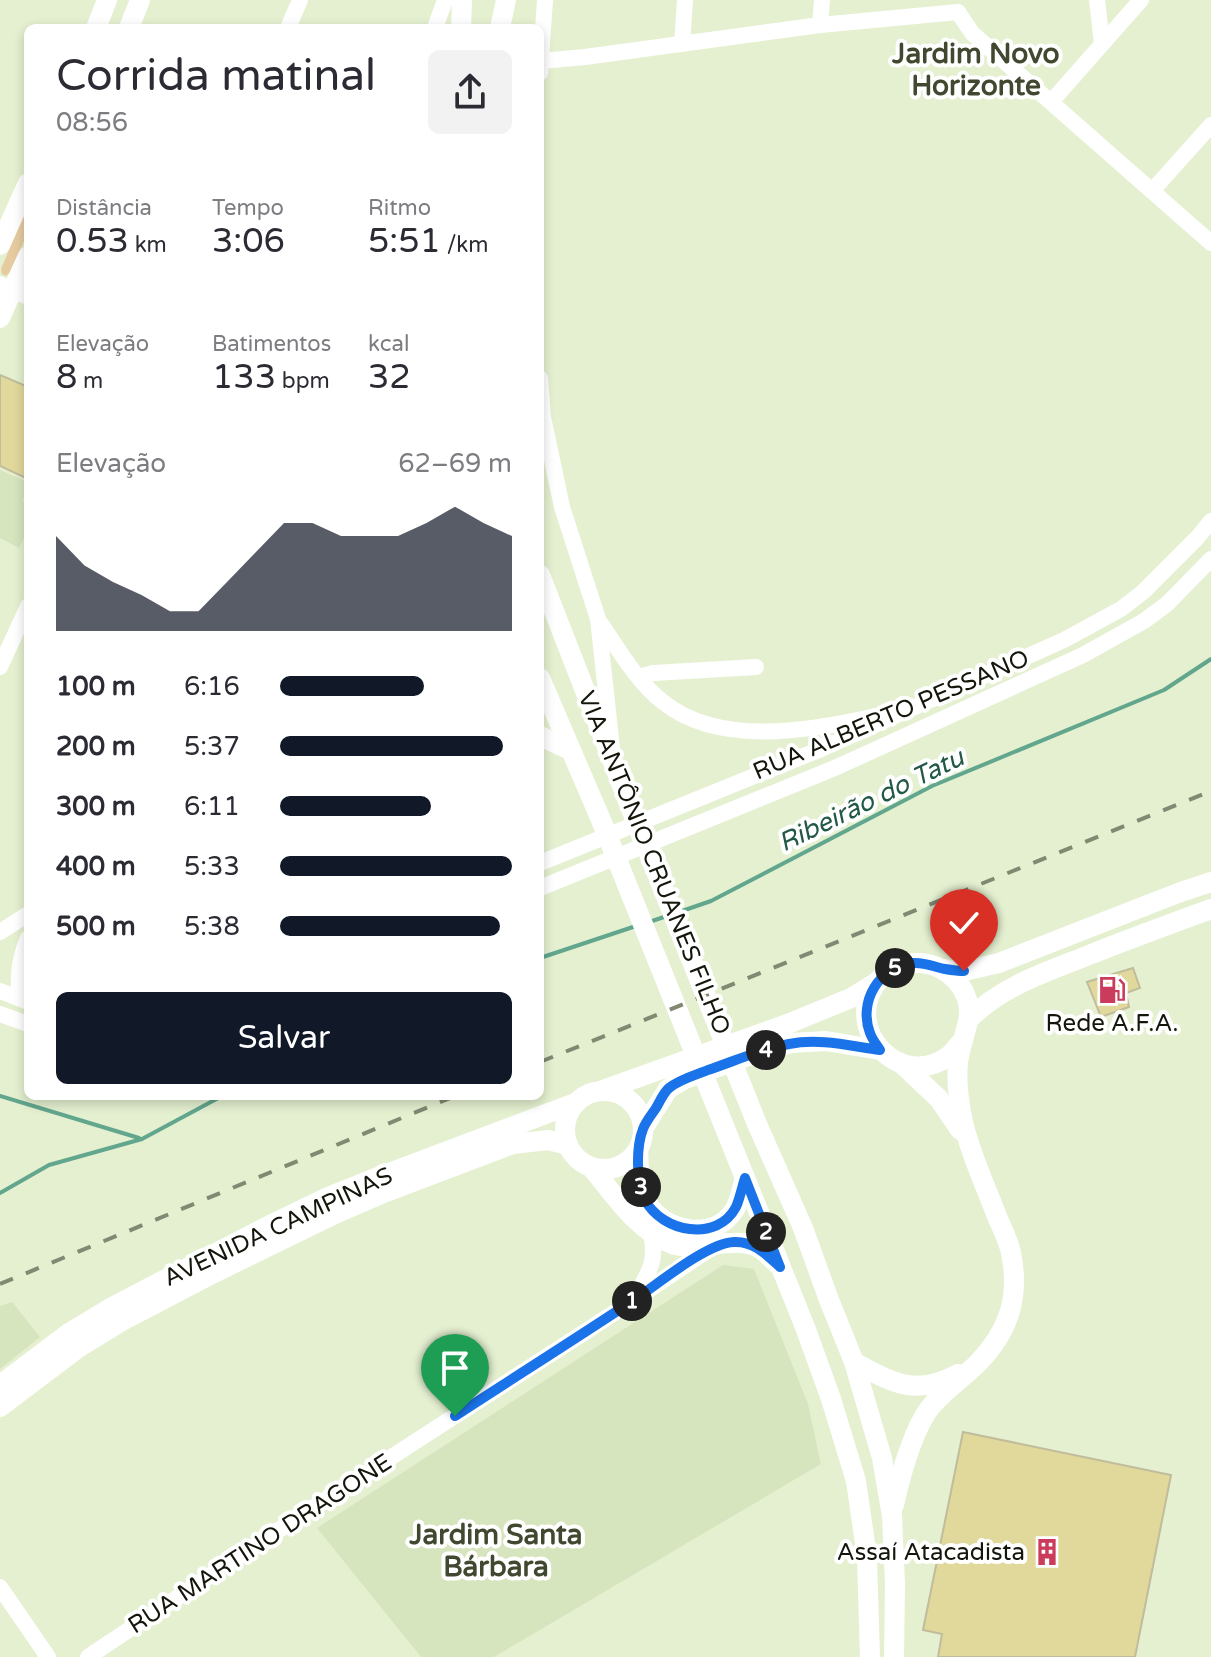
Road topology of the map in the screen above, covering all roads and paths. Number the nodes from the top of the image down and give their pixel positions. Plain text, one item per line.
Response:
1 (107, 0) edge
2 (140, 0) edge
3 (300, 0) edge
4 (445, 0) edge
5 (462, 0) edge
6 (496, 0) edge
7 (506, 0) edge
8 (545, 0) edge
9 (685, 0) edge
10 (822, 0) edge
11 (1097, 0) edge
12 (1141, 0) edge
13 (959, 6) edge
14 (98, 24) edge
15 (131, 24) edge
16 (290, 24) edge
17 (436, 24) edge
18 (461, 24) edge
19 (493, 24) edge
20 (501, 24) edge
21 (543, 24) edge
22 (820, 25) junction
23 (682, 44) junction
24 (1102, 44) junction
25 (544, 61) edge
26 (1051, 102) junction
27 (1211, 125) edge
28 (1152, 191) junction
29 (24, 192) edge
30 (1211, 243) edge
31 (0, 245) edge
32 (24, 266) edge
33 (14, 290) edge
34 (0, 318) edge
35 (544, 422) edge
36 (1211, 521) edge
37 (1211, 559) edge
38 (544, 585) edge
39 (24, 615) edge
40 (598, 619) junction
41 (0, 667) edge
42 (756, 667) dead end
43 (639, 677) junction
44 (544, 688) edge
45 (909, 709) junction
46 (544, 738) edge
47 (570, 750) junction
48 (614, 767) junction
49 (544, 861) edge
50 (1211, 882) edge
51 (544, 886) edge
52 (1211, 909) edge
53 (24, 917) edge
54 (0, 932) edge
55 (24, 948) edge
56 (942, 969) junction
57 (877, 982) junction
58 (0, 991) edge
59 (23, 1000) edge
60 (0, 1014) edge
61 (969, 1019) junction
62 (24, 1023) edge
63 (962, 1041) junction
64 (880, 1050) junction
65 (902, 1064) junction
66 (603, 1090) junction
67 (575, 1103) junction
68 (640, 1139) junction
69 (968, 1143) junction
70 (568, 1145) junction
71 (591, 1167) junction
72 (745, 1178) junction
73 (377, 1187) junction
74 (650, 1231) junction
75 (714, 1246) junction
76 (780, 1267) junction
77 (634, 1300) junction
78 (854, 1362) junction
79 (979, 1362) junction
80 (0, 1385) edge
81 (0, 1407) edge
82 (892, 1516) junction
83 (0, 1587) edge
84 (48, 1657) edge
85 (88, 1657) edge
86 (870, 1657) edge
87 (894, 1657) edge

1 - 14 main road
2 - 15 main road
3 - 16 street
4 - 17 street
5 - 18 main road
6 - 19 main road
7 - 20 main road
8 - 21 street
9 - 23 street
10 - 22 street
11 - 24 street
12 - 24 street
13 - 22 street
13 - 26 street
22 - 23 street
23 - 25 street
24 - 26 street
26 - 28 street
27 - 28 street
28 - 30 street
29 - 31 main road
32 - 33 main road
33 - 34 main road
35 - 40 street
36 - 45 street, RUA ALBERTO PESSANO
37 - 51 street, RUA ALBERTO PESSANO
38 - 48 main road, VIA ANTÔNIO CRUANES FILHO
39 - 41 street
40 - 43 street
40 - 48 street
42 - 43 street
43 - 45 street
44 - 47 main road, VIA ANTÔNIO CRUANES FILHO
45 - 49 street, RUA ALBERTO PESSANO
46 - 47 main road
47 - 72 main road, VIA ANTÔNIO CRUANES FILHO
48 - 78 main road, VIA ANTÔNIO CRUANES FILHO
50 - 56 main road
52 - 61 main road
53 - 54 street
55 - 59 street
56 - 57 main road
56 - 61 main road
57 - 64 main road
57 - 66 main road
58 - 59 street
60 - 62 street
61 - 63 main road
63 - 65 main road
63 - 69 main road
64 - 65 main road
64 - 68 main road
65 - 69 main road
66 - 67 main road
66 - 68 main road
67 - 70 main road
67 - 73 main road, AVENIDA CAMPINAS
68 - 71 main road
68 - 72 main road
69 - 79 main road
70 - 71 main road
70 - 73 main road, AVENIDA CAMPINAS
71 - 74 main road
72 - 76 main road
73 - 80 main road, AVENIDA CAMPINAS
73 - 81 main road, AVENIDA CAMPINAS
74 - 75 main road
74 - 77 street
75 - 76 main road
75 - 77 street, RUA MARTINO DRAGONE
76 - 86 main road
77 - 85 street, RUA MARTINO DRAGONE
78 - 79 main road
78 - 82 main road, VIA ANTÔNIO CRUANES FILHO
79 - 82 main road
82 - 87 main road, VIA ANTÔNIO CRUANES FILHO
83 - 84 street

